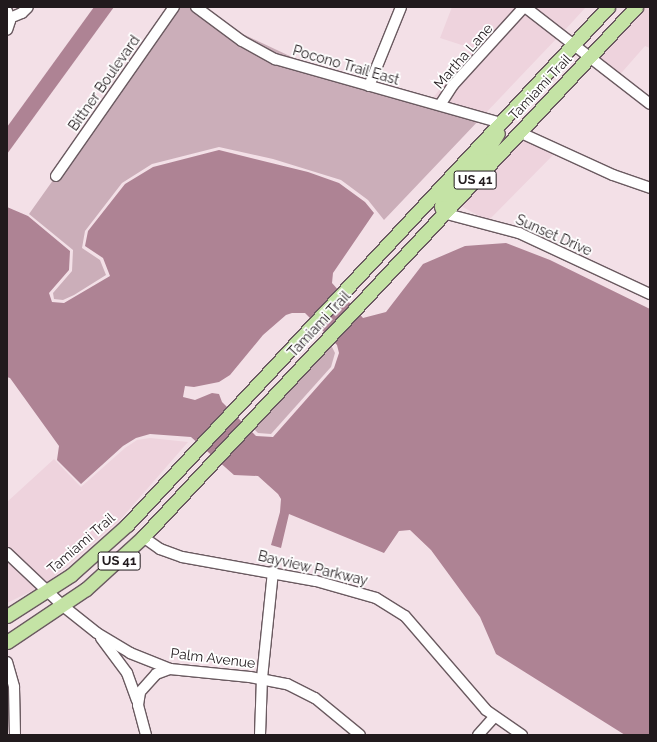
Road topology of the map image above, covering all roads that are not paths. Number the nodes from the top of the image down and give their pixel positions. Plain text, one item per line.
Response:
1 (28, 7) edge
2 (174, 7) edge
3 (196, 7) edge
4 (401, 7) edge
5 (525, 7) edge
6 (608, 7) edge
7 (636, 7) edge
8 (8, 15) edge
9 (7, 30) edge
10 (573, 44) junction
11 (590, 58) junction
12 (369, 86) junction
13 (650, 104) edge
14 (440, 105) junction
15 (501, 123) junction
16 (519, 132) junction
17 (56, 176) dead end
18 (650, 188) edge
19 (443, 213) junction
20 (650, 294) edge
21 (200, 447) junction
22 (143, 537) junction
23 (7, 553) edge
24 (273, 572) junction
25 (48, 592) junction
26 (63, 606) junction
27 (7, 616) edge
28 (97, 634) junction
29 (7, 642) edge
30 (7, 662) edge
31 (170, 669) junction
32 (262, 678) junction
33 (138, 705) junction
34 (494, 717) junction
35 (15, 735) edge
36 (146, 735) edge
37 (260, 735) edge
38 (360, 735) edge
39 (478, 735) edge
40 (522, 735) edge

1 - 8 street
2 - 17 street, Bittner Boulevard
3 - 12 street, Pocono Trail East
4 - 12 street
5 - 10 street
5 - 14 street, Martha Lane
6 - 10 main road, Tamiami Trail / US 41
7 - 11 main road, Tamiami Trail / US 41
8 - 9 street
10 - 11 street
10 - 15 main road, Tamiami Trail / US 41
11 - 13 street
11 - 16 main road, Tamiami Trail / US 41
12 - 14 street, Pocono Trail East
14 - 15 street, Pocono Trail East
15 - 19 main road
15 - 21 main road, Tamiami Trail / US 41
16 - 18 street
16 - 19 main road, Tamiami Trail / US 41
19 - 20 street, Sunset Drive
19 - 22 main road, Tamiami Trail / US 41
21 - 22 main road
21 - 25 main road, Tamiami Trail / US 41
22 - 24 street, Bayview Parkway
22 - 26 main road, Tamiami Trail / US 41
23 - 25 street, Palm Avenue
24 - 32 street
24 - 34 street, Bayview Parkway
25 - 26 street, Palm Avenue
25 - 27 main road, Tamiami Trail / US 41
26 - 28 street, Palm Avenue
26 - 29 main road, Tamiami Trail / US 41
28 - 31 street, Palm Avenue
28 - 33 street
30 - 35 street
31 - 32 street, Palm Avenue
31 - 33 street
32 - 37 street
32 - 38 street, Palm Avenue
33 - 36 street
34 - 39 street
34 - 40 street, Bayview Parkway

